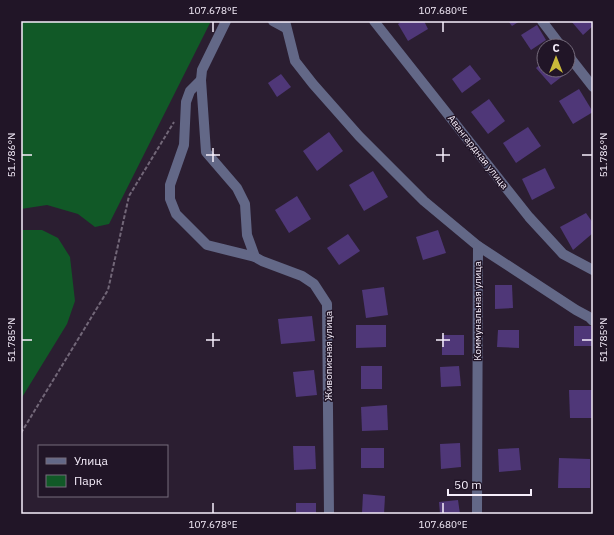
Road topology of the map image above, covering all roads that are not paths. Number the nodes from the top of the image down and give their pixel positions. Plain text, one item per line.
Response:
1 (226, 21) edge
2 (273, 21) edge
3 (374, 21) edge
4 (542, 21) edge
5 (286, 24) edge
6 (555, 38) edge
7 (576, 65) edge
8 (201, 80) junction
9 (593, 87) edge
10 (478, 246) junction
11 (255, 257) junction
12 (593, 270) edge
13 (593, 321) edge
14 (329, 514) edge
15 (477, 514) edge

1 - 8 street
2 - 5 street
3 - 12 street, Авангардная улица
4 - 6 street
5 - 10 street
7 - 9 street
8 - 11 street
8 - 11 street, Живописная улица
10 - 13 street, Коммунальная улица
10 - 15 street, Коммунальная улица
11 - 14 street, Живописная улица

